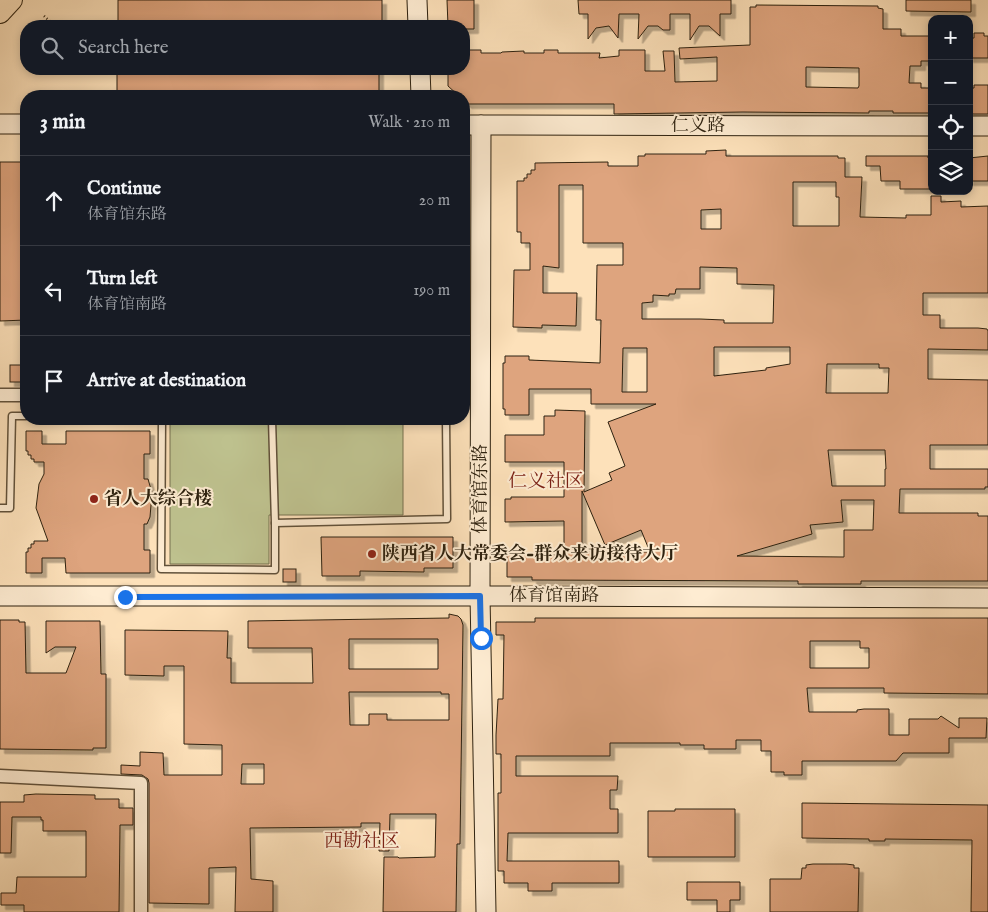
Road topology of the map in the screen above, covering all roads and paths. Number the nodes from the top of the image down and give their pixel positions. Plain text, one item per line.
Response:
1 (12, 0) edge
2 (417, 0) edge
3 (0, 13) edge
4 (44, 16) dead end
5 (48, 20) edge
6 (418, 20) edge
7 (420, 75) edge
8 (421, 90) edge
9 (0, 124) edge
10 (20, 124) edge
11 (472, 125) edge
12 (928, 126) edge
13 (973, 126) edge
14 (988, 126) edge
15 (0, 395) edge
16 (20, 395) edge
17 (20, 416) edge
18 (162, 425) edge
19 (272, 425) edge
20 (446, 425) edge
21 (0, 508) edge
22 (274, 523) junction
23 (0, 596) edge
24 (480, 596) junction
25 (988, 598) edge
26 (0, 776) edge
27 (141, 912) edge
28 (486, 912) edge

1 - 3 main road
2 - 6 street
4 - 5 path
7 - 8 street
9 - 10 street
11 - 12 street, 仁义路
11 - 24 street, 体育馆东路
13 - 14 street
15 - 16 street
17 - 21 lane
18 - 22 lane
19 - 22 lane
20 - 22 lane
23 - 24 street, 体育馆南路
24 - 25 street, 体育馆南路
24 - 28 street, 体育馆东路
26 - 27 street

